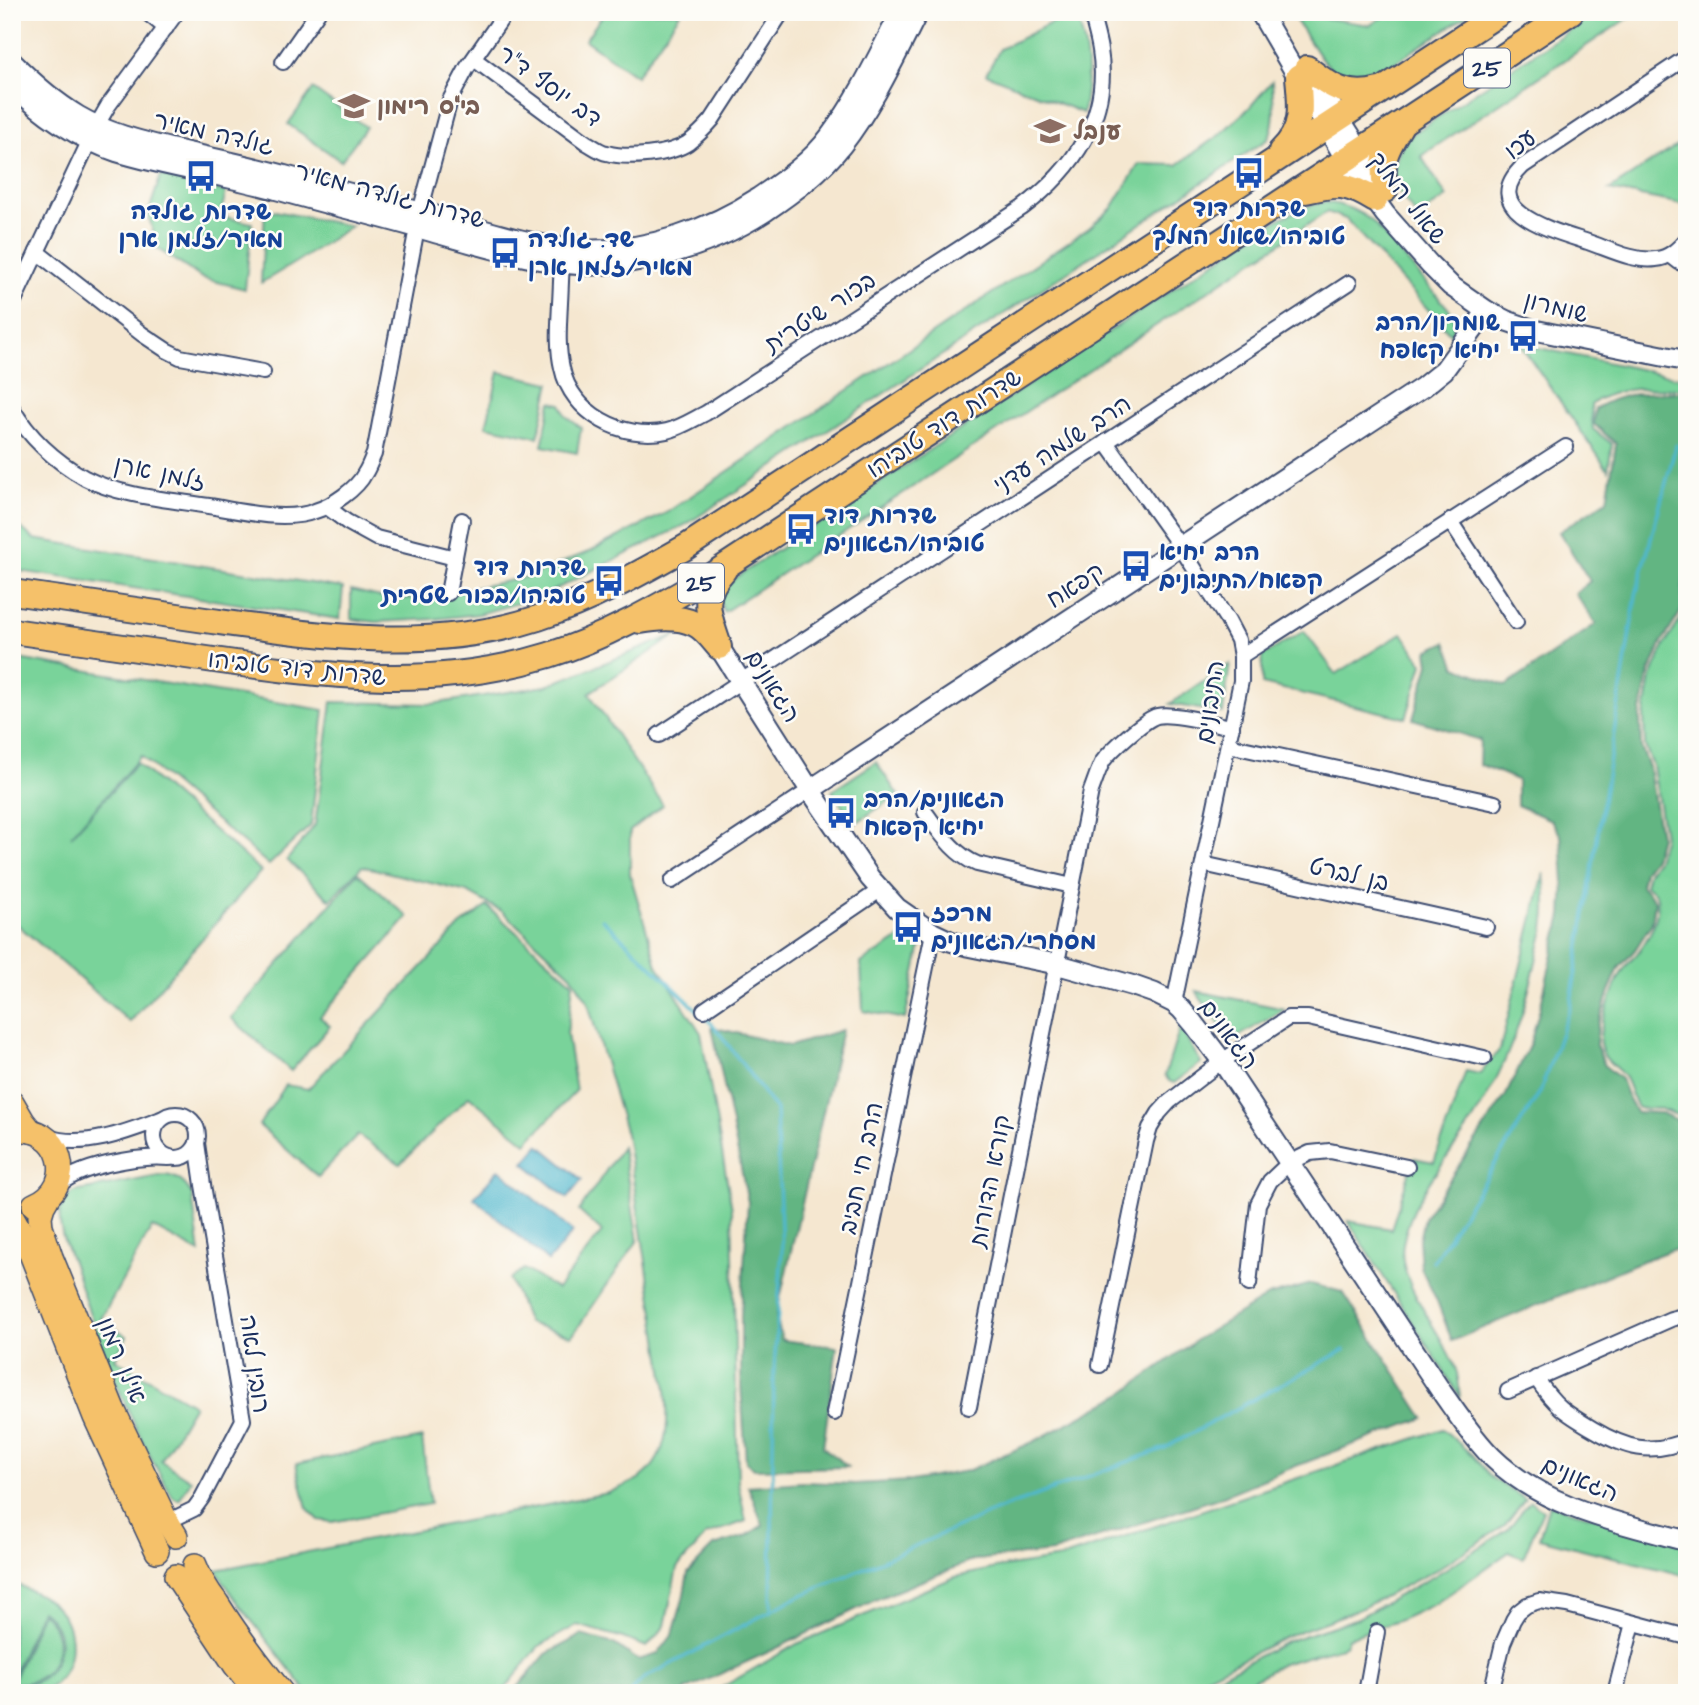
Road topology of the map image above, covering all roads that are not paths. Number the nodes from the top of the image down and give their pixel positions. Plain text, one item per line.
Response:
1 (146, 12) edge
2 (177, 12) edge
3 (318, 12) edge
4 (506, 12) edge
5 (782, 12) edge
6 (901, 12) edge
7 (918, 12) edge
8 (1091, 12) edge
9 (1260, 12) edge
10 (1273, 12) edge
11 (1501, 12) edge
12 (1571, 12) edge
13 (166, 28) junction
14 (1687, 57) edge
15 (474, 59) junction
16 (12, 62) edge
17 (282, 62) dead end
18 (1302, 73) junction
19 (12, 84) edge
20 (1386, 88) junction
21 (1333, 122) junction
22 (1402, 123) junction
23 (93, 132) junction
24 (1354, 155) junction
25 (1264, 168) junction
26 (1295, 193) junction
27 (1380, 195) junction
28 (419, 220) junction
29 (1687, 239) edge
30 (37, 252) junction
31 (563, 254) junction
32 (1671, 255) junction
33 (1430, 265) joint
34 (1687, 265) edge
35 (17, 282) edge
36 (1349, 283) dead end
37 (12, 305) edge
38 (1487, 311) junction
39 (1687, 361) edge
40 (263, 372) dead end
41 (12, 408) edge
42 (1106, 442) junction
43 (1566, 447) dead end
44 (327, 507) junction
45 (463, 520) dead end
46 (1450, 521) junction
47 (1180, 546) junction
48 (455, 558) junction
49 (729, 564) junction
50 (12, 592) edge
51 (448, 593) dead end
52 (1517, 622) dead end
53 (625, 624) junction
54 (12, 631) edge
55 (719, 647) junction
56 (1241, 656) junction
57 (741, 681) junction
58 (1231, 727) junction
59 (659, 736) dead end
60 (1228, 745) junction
61 (810, 790) junction
62 (1495, 803) dead end
63 (925, 812) dead end
64 (1203, 864) junction
65 (672, 881) dead end
66 (1072, 886) junction
67 (880, 890) junction
68 (1486, 927) dead end
69 (933, 933) junction
70 (1056, 964) junction
71 (1174, 1003) junction
72 (704, 1010) dead end
73 (1484, 1058) dead end
74 (1222, 1061) junction
75 (12, 1102) edge
76 (162, 1119) junction
77 (28, 1132) edge
78 (197, 1143) junction
79 (172, 1158) junction
80 (1289, 1163) junction
81 (1407, 1167) dead end
82 (202, 1185) junction
83 (51, 1194) junction
84 (12, 1206) edge
85 (12, 1216) edge
86 (1249, 1284) dead end
87 (1687, 1315) edge
88 (1100, 1365) dead end
89 (1535, 1378) junction
90 (1508, 1391) dead end
91 (968, 1407) dead end
92 (834, 1413) dead end
93 (1687, 1440) edge
94 (172, 1529) junction
95 (1648, 1530) junction
96 (1687, 1536) edge
97 (1687, 1541) edge
98 (157, 1551) junction
99 (186, 1571) junction
100 (1633, 1623) junction
101 (1377, 1632) dead end
102 (1687, 1637) edge
103 (257, 1693) edge
104 (282, 1693) edge
105 (1366, 1693) edge
106 (1491, 1693) edge
107 (1615, 1693) edge

1 - 13 street
2 - 13 street
3 - 17 street
4 - 15 street, זלמן ארן
5 - 15 street, דב יוסף ד"ר
6 - 31 street
7 - 31 street, שדרות גולדה מאיר
8 - 31 street, בכור שיטרית
9 - 18 street, שאול המלך
10 - 18 street, שאול המלך
11 - 20 highway, שדרות דוד טוביהו / 25
12 - 22 highway, שדרות דוד טוביהו / 25
13 - 23 street
14 - 32 street, עכו
15 - 28 street, זלמן ארן
16 - 23 street
18 - 20 highway
18 - 21 street, שאול המלך
18 - 25 highway
19 - 23 street, שדרות גולדה מאיר
20 - 21 highway, שדרות דוד טוביהו / 25
21 - 24 street, שאול המלך
21 - 25 highway, שדרות דוד טוביהו / 25
22 - 24 highway, שדרות דוד טוביהו / 25
22 - 27 highway
23 - 28 street, שדרות גולדה מאיר
23 - 30 street
24 - 26 highway, שדרות דוד טוביהו / 25
24 - 27 street, שאול המלך
25 - 50 highway, שדרות דוד טוביהו / 25
26 - 27 highway
26 - 49 highway, שדרות דוד טוביהו / 25
27 - 33 street, שאול המלך
28 - 31 street, שדרות גולדה מאיר
28 - 44 street, זלמן ארן
29 - 32 street
30 - 35 street
30 - 40 street
32 - 34 street
33 - 38 street, שומרון
35 - 37 street
36 - 42 street, הרב שלמה עדני
38 - 39 street, שומרון
38 - 47 street, קפאח
41 - 44 street, זלמן ארן
42 - 47 street, התיבונים
42 - 57 street, הרב שלמה עדני
43 - 46 street
44 - 48 street
45 - 48 street
46 - 52 street
46 - 56 street
47 - 56 street, התיבונים
47 - 61 street, קפאח
48 - 51 street
49 - 53 highway, שדרות דוד טוביהו / 25
49 - 55 highway
53 - 54 highway, שדרות דוד טוביהו / 25
53 - 55 highway
55 - 57 street, הגאונים
56 - 58 street, התיבונים
57 - 59 street, הרב שלמה עדני
57 - 61 street, הגאונים
58 - 60 street, התיבונים
58 - 66 street, קורא הדורות
60 - 62 street
60 - 64 street, התיבונים
61 - 65 street, קפאח
61 - 67 street, הגאונים
63 - 66 street
64 - 68 street, בן לברט
64 - 71 street, התיבונים
66 - 70 street, קורא הדורות
67 - 69 street, הגאונים
67 - 72 street
69 - 70 street, הגאונים
69 - 92 street, הרב חי חביב
70 - 71 street, הגאונים
70 - 91 street, קורא הדורות
71 - 74 street, הגאונים
73 - 74 street
74 - 80 street, הגאונים
74 - 88 street
75 - 77 main road
76 - 77 street
76 - 78 street
76 - 79 street
77 - 83 main road, אילן רמון
78 - 79 street
78 - 82 street, רובין לאה
79 - 82 street
79 - 83 street
80 - 81 street
80 - 86 street
80 - 95 street, הגאונים
82 - 94 street, רובין לאה
83 - 84 main road
83 - 94 main road, אילן רמון
85 - 98 main road, אילן רמון
87 - 89 street
89 - 90 street
89 - 93 street
94 - 98 main road
94 - 99 main road
95 - 96 street, הגאונים
95 - 97 street, הגאונים
98 - 99 main road
99 - 103 main road
99 - 104 main road
100 - 102 street
100 - 106 street
100 - 107 street
101 - 105 street

